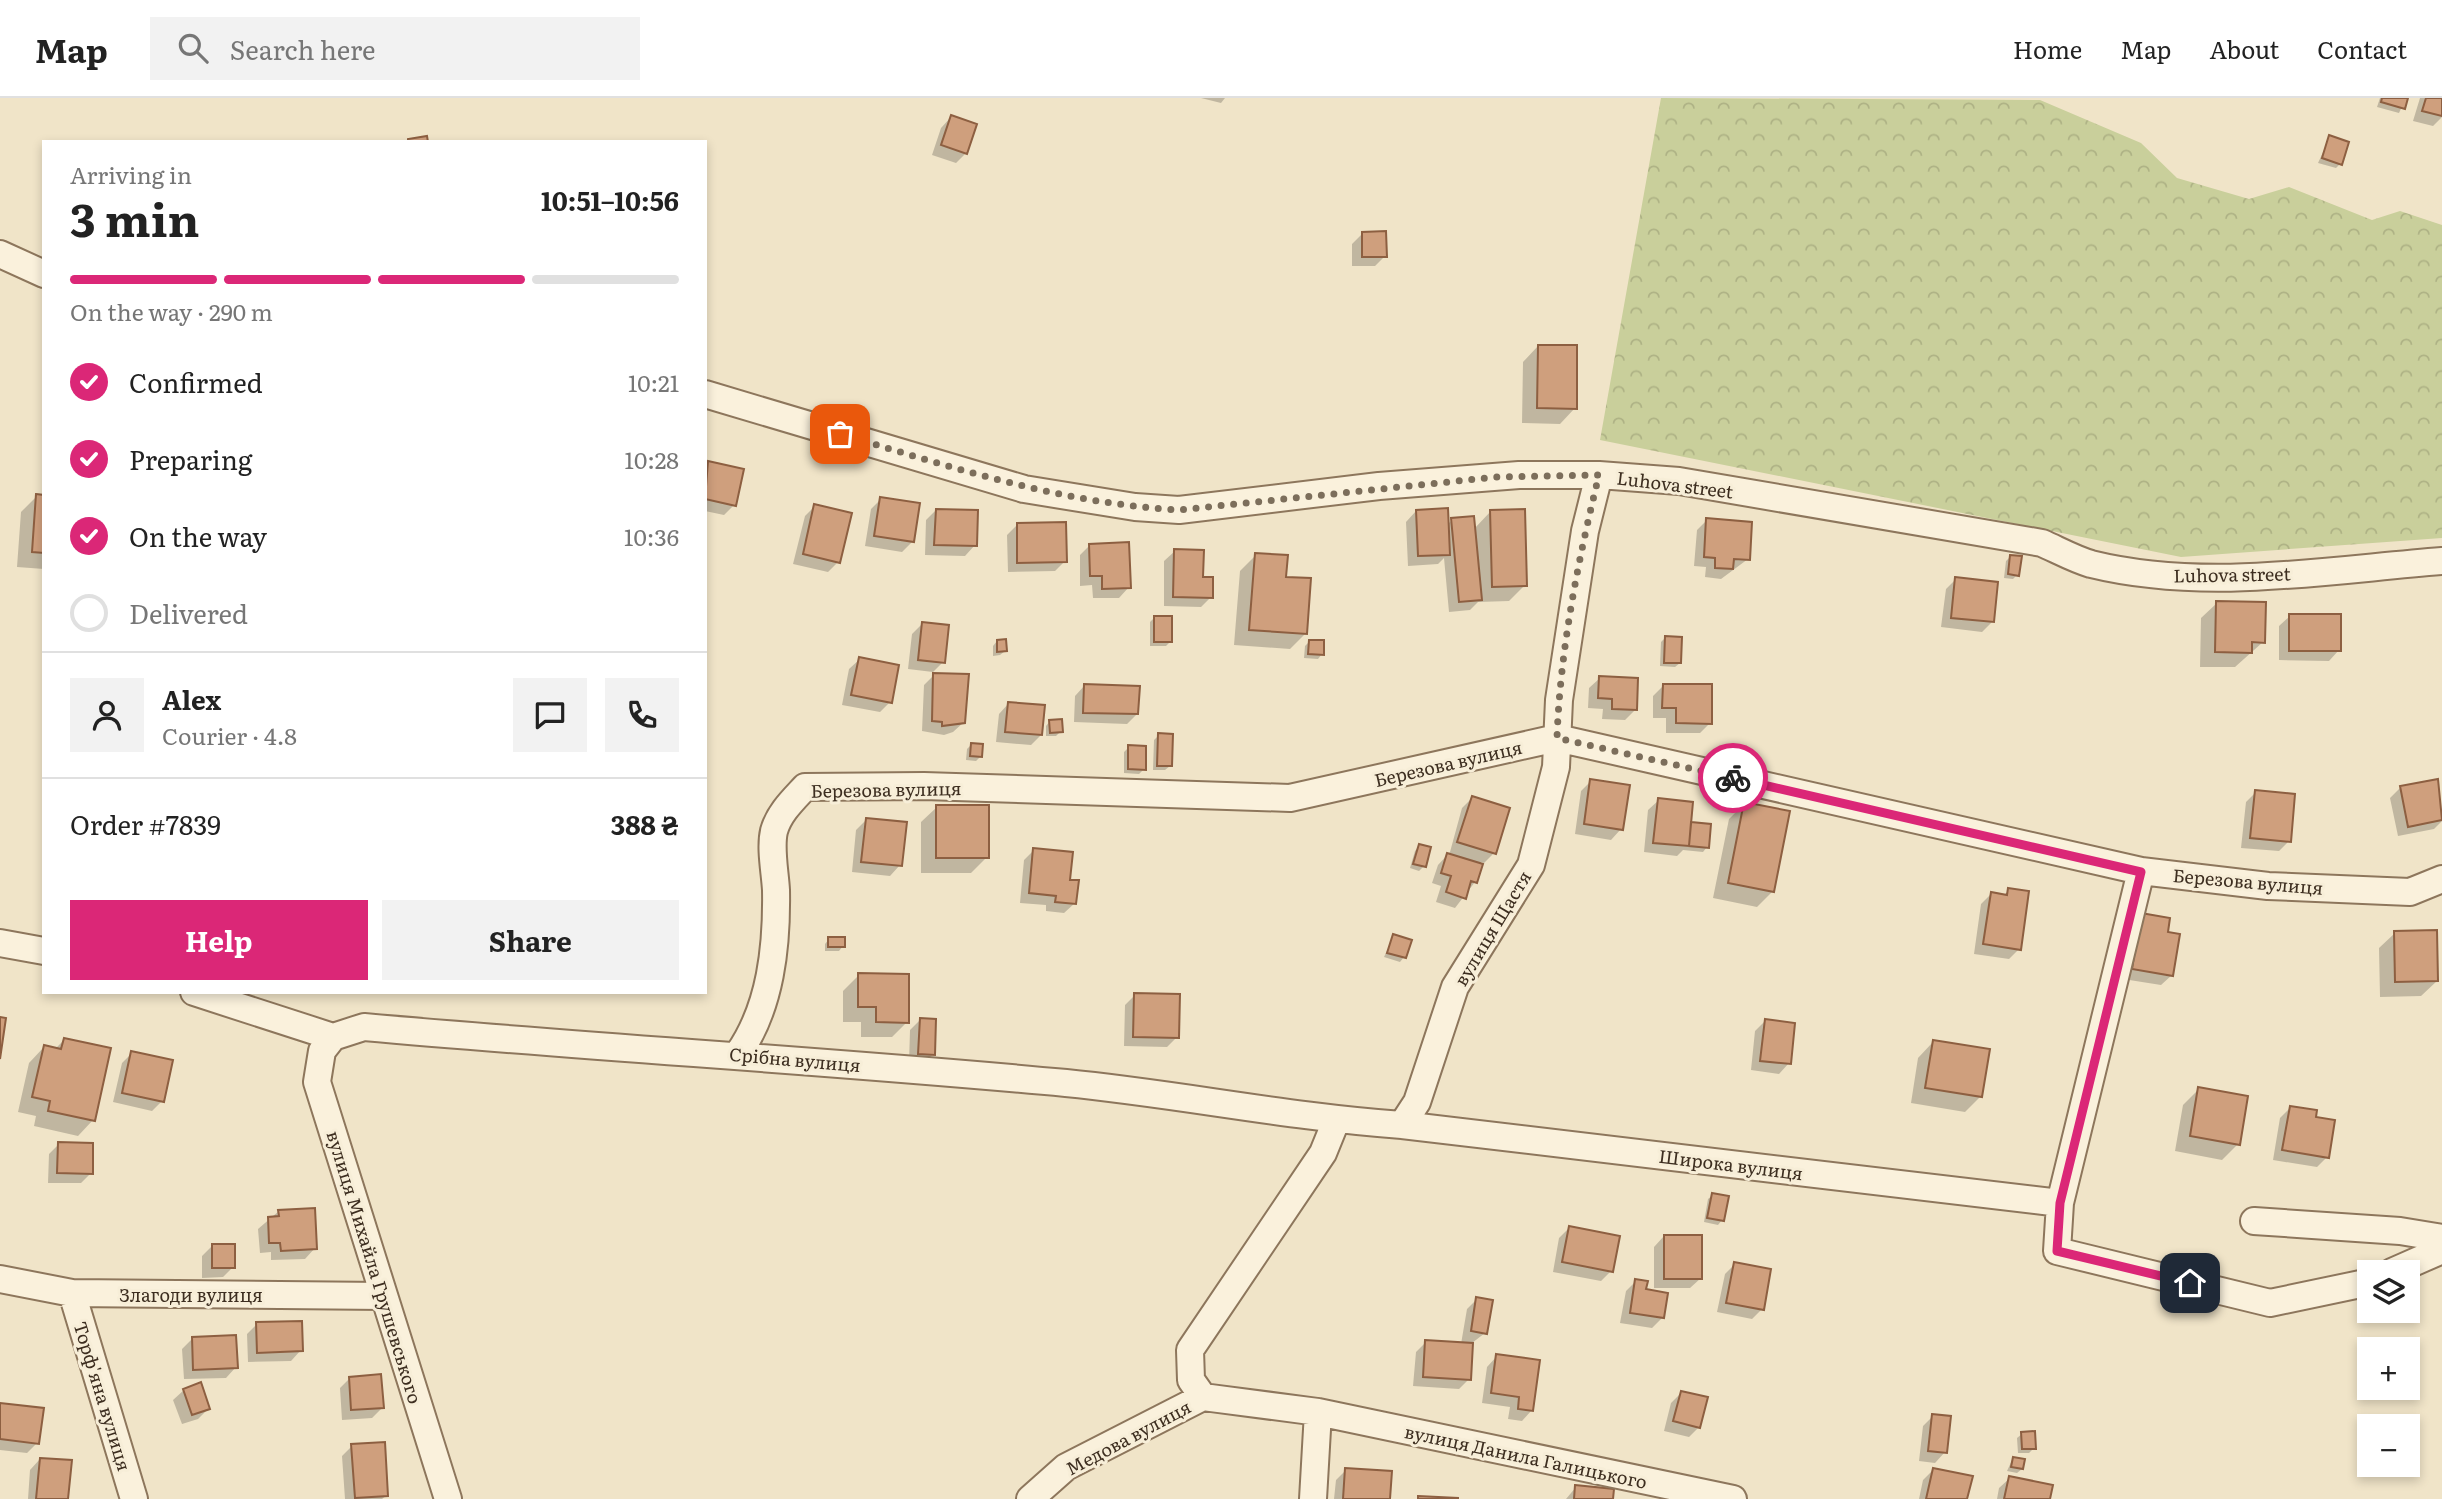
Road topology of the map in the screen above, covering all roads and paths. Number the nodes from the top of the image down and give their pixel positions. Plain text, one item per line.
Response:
1 (0, 254) edge
2 (42, 273) edge
3 (707, 395) edge
4 (1599, 475) junction
5 (2442, 561) edge
6 (1557, 738) junction
7 (2141, 872) junction
8 (2442, 879) edge
9 (0, 943) edge
10 (42, 951) edge
11 (200, 994) edge
12 (333, 1037) junction
13 (738, 1054) junction
14 (1336, 1121) junction
15 (1402, 1125) junction
16 (2060, 1203) junction
17 (2254, 1221) dead end
18 (2442, 1238) edge
19 (2442, 1250) edge
20 (2419, 1260) edge
21 (0, 1279) edge
22 (2357, 1285) edge
23 (72, 1293) junction
24 (384, 1296) junction
25 (1203, 1397) junction
26 (1318, 1412) junction
27 (134, 1499) edge
28 (448, 1499) edge
29 (1030, 1499) edge
30 (1312, 1499) edge
31 (1733, 1499) edge

1 - 2 street
3 - 4 street, Luhova street
4 - 5 street, Luhova street
4 - 6 street, вулиця Щастя
6 - 7 street, Березова вулиця
6 - 13 street, Березова вулиця
6 - 15 street, вулиця Щастя
7 - 8 street, Березова вулиця
7 - 16 street
9 - 10 street
11 - 12 street
12 - 13 street, Срібна вулиця
12 - 24 street, вулиця Михайла Грушевського
13 - 14 street, Срібна вулиця
14 - 15 street, Срібна вулиця
14 - 25 street
15 - 16 street, Широка вулиця
16 - 22 street
17 - 18 street
19 - 20 street
21 - 23 street, Злагоди вулиця
23 - 24 street, Злагоди вулиця
23 - 27 street, Торф'яна вулиця
24 - 28 street, вулиця Михайла Грушевського
25 - 26 street, Медова вулиця
25 - 29 street, Медова вулиця
26 - 30 street
26 - 31 street, вулиця Данила Галицького

